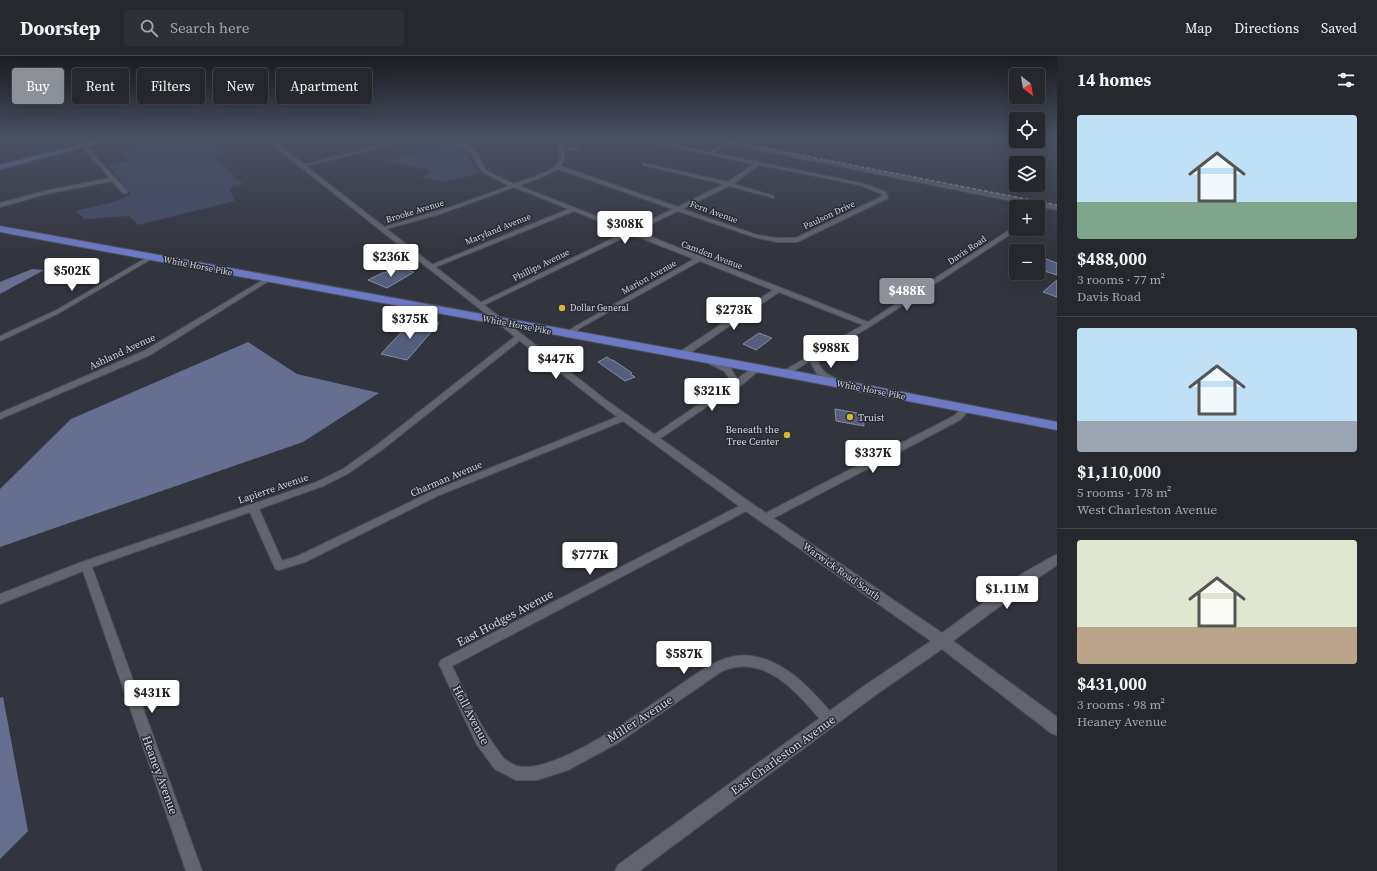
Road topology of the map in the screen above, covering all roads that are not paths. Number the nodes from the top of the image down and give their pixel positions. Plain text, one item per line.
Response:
1 (110, 176) edge
2 (314, 176) edge
3 (495, 176) edge
4 (537, 176) edge
5 (585, 176) edge
6 (696, 176) edge
7 (741, 176) edge
8 (820, 176) edge
9 (893, 176) edge
10 (113, 179) junction
11 (729, 184) junction
12 (514, 186) junction
13 (126, 192) dead end
14 (772, 197) dead end
15 (0, 205) edge
16 (1046, 206) joint
17 (680, 208) junction
18 (1057, 208) edge
19 (572, 210) junction
20 (0, 229) edge
21 (384, 229) junction
22 (631, 233) junction
23 (1009, 233) edge
24 (774, 240) joint
25 (151, 257) junction
26 (698, 259) junction
27 (431, 267) junction
28 (268, 279) junction
29 (777, 290) junction
30 (480, 305) junction
31 (503, 322) junction
32 (870, 325) junction
33 (568, 335) junction
34 (520, 336) junction
35 (0, 339) edge
36 (681, 355) junction
37 (813, 356) junction
38 (711, 361) junction
39 (757, 369) junction
40 (784, 374) junction
41 (737, 384) junction
42 (843, 384) junction
43 (966, 409) junction
44 (0, 416) edge
45 (625, 418) junction
46 (1057, 426) edge
47 (655, 438) junction
48 (747, 506) junction
49 (253, 507) junction
50 (765, 518) junction
51 (1057, 559) edge
52 (86, 565) junction
53 (0, 599) edge
54 (942, 641) junction
55 (445, 664) joint
56 (830, 721) junction
57 (1057, 727) edge
58 (522, 773) joint
59 (194, 871) edge
60 (624, 871) edge

1 - 10 street
2 - 21 street, Warwick Road South
3 - 12 street, Camden Avenue
4 - 12 street, Brooke Avenue
5 - 17 street, Fern Avenue
6 - 11 street
7 - 11 street, Phillips Avenue
8 - 24 street, Paulson Drive
9 - 16 street
10 - 13 street
10 - 15 street
11 - 14 street
11 - 17 street, Phillips Avenue
12 - 19 street, Camden Avenue
12 - 21 street, Brooke Avenue
16 - 18 street
17 - 22 street, Phillips Avenue
17 - 24 street, Fern Avenue
19 - 22 street, Camden Avenue
19 - 27 street, Maryland Avenue
20 - 25 highway, White Horse Pike
21 - 27 street, Warwick Road South
22 - 26 street, Camden Avenue
22 - 30 street, Phillips Avenue
23 - 32 street, Davis Road
25 - 28 highway, White Horse Pike
25 - 35 street
26 - 29 street, Camden Avenue
26 - 33 street, Marion Avenue
27 - 30 street, Warwick Road South
28 - 31 highway, White Horse Pike
28 - 44 street, Ashland Avenue
29 - 32 street, Camden Avenue
29 - 36 street
30 - 31 street, Warwick Road South
31 - 33 highway, White Horse Pike
31 - 34 street, Warwick Road South
32 - 37 street, Davis Road
33 - 36 highway, White Horse Pike
34 - 45 street, Warwick Road South
34 - 49 street, Lapierre Avenue
36 - 38 highway, White Horse Pike
37 - 40 street, Davis Road
37 - 42 street
38 - 39 highway, White Horse Pike
38 - 41 street
39 - 40 highway, White Horse Pike
39 - 41 street
40 - 42 highway, White Horse Pike
41 - 47 street
42 - 43 highway, White Horse Pike
43 - 46 highway, White Horse Pike
43 - 50 street
45 - 47 street, Warwick Road South
45 - 49 street, Charman Avenue
47 - 48 street, Warwick Road South
48 - 50 street, Warwick Road South
48 - 55 street, East Hodges Avenue
49 - 52 street, Lapierre Avenue
50 - 54 street, Warwick Road South
51 - 54 street, East Charleston Avenue
52 - 53 street, Lapierre Avenue
52 - 59 street, Heaney Avenue
54 - 56 street, East Charleston Avenue
54 - 57 street, Warwick Road South
55 - 58 street, Holl Avenue
56 - 58 street, Miller Avenue
56 - 60 street, East Charleston Avenue

